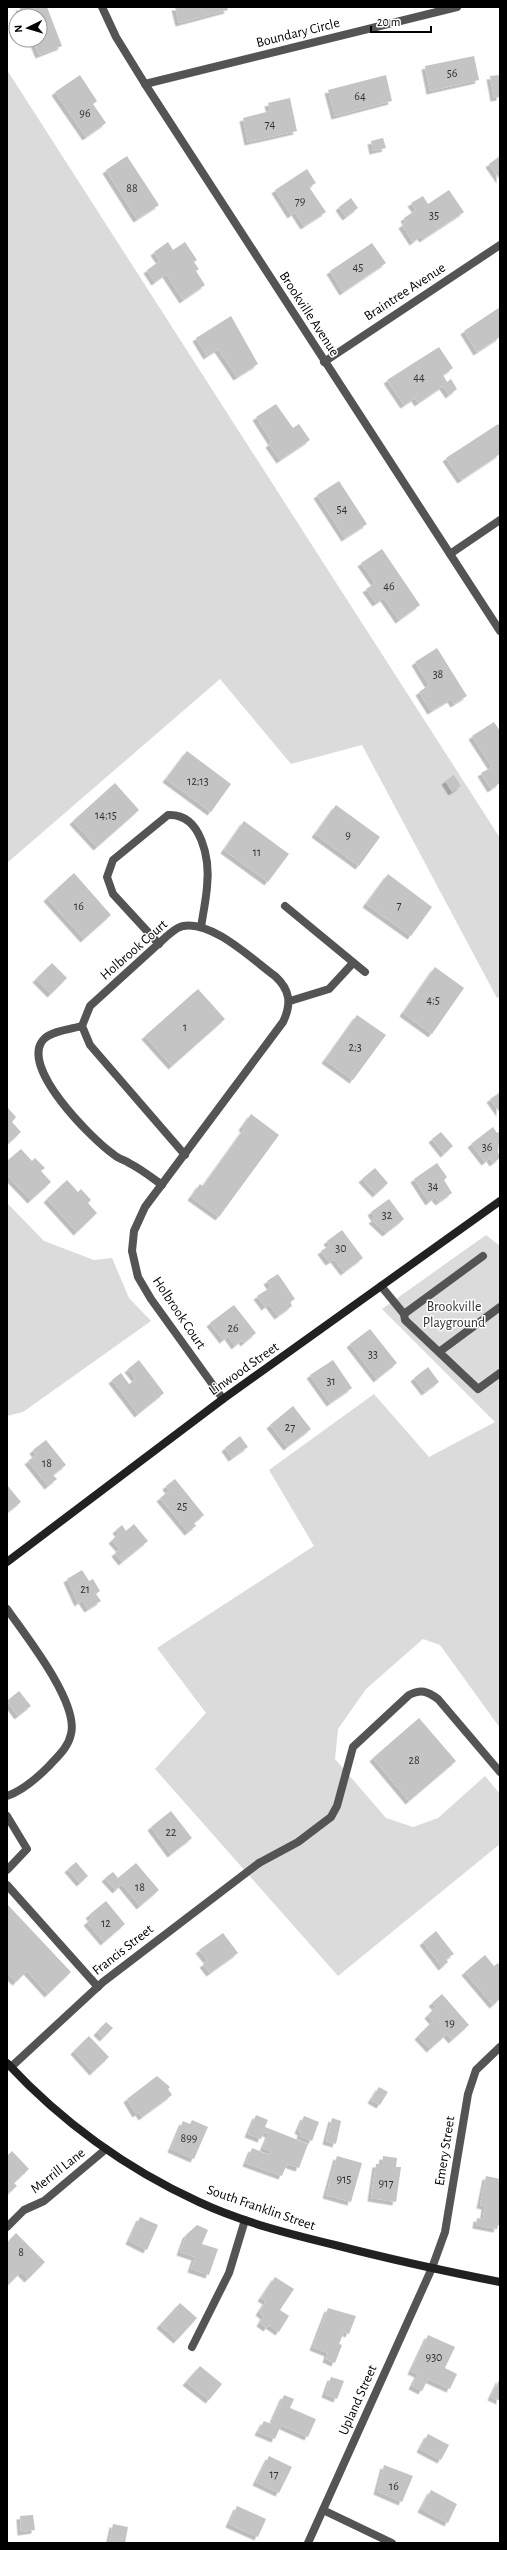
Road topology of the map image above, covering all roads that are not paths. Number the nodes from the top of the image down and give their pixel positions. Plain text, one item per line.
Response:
1 (102, 7) edge
2 (457, 7) edge
3 (145, 84) junction
4 (500, 245) edge
5 (324, 362) junction
6 (500, 520) edge
7 (450, 554) junction
8 (500, 632) edge
9 (285, 906) dead end
10 (201, 927) junction
11 (159, 944) junction
12 (353, 962) junction
13 (365, 972) dead end
14 (290, 1001) junction
15 (82, 1026) junction
16 (185, 1155) junction
17 (162, 1185) junction
18 (500, 1202) edge
19 (483, 1256) dead end
20 (380, 1286) junction
21 (500, 1307) edge
22 (404, 1314) junction
23 (439, 1352) junction
24 (500, 1373) edge
25 (224, 1399) junction
26 (7, 1562) edge
27 (7, 1609) edge
28 (500, 1772) edge
29 (7, 1796) edge
30 (7, 1816) edge
31 (7, 1870) edge
32 (7, 1885) edge
33 (98, 1987) junction
34 (500, 2047) edge
35 (9, 2065) edge
36 (106, 2149) junction
37 (245, 2220) junction
38 (7, 2227) edge
39 (432, 2268) junction
40 (500, 2282) edge
41 (192, 2347) dead end
42 (323, 2510) junction
43 (308, 2543) edge
44 (392, 2543) edge

1 - 3 street, Brookville Avenue
2 - 3 street, Boundary Circle
3 - 5 street, Brookville Avenue
4 - 5 street, Braintree Avenue
5 - 7 street, Brookville Avenue
6 - 7 street
7 - 8 street, Brookville Avenue
9 - 12 street
10 - 11 street, Holbrook Court
10 - 11 street
10 - 14 street, Holbrook Court
11 - 15 street, Holbrook Court
12 - 13 street
12 - 14 street
14 - 16 street, Holbrook Court
15 - 16 street
15 - 17 street
16 - 17 street, Holbrook Court
17 - 25 street, Holbrook Court
18 - 20 main road, Linwood Street
19 - 22 street
20 - 22 street
20 - 25 main road, Linwood Street
21 - 23 street
22 - 23 street
23 - 24 street
25 - 26 main road, Linwood Street
27 - 29 street
28 - 33 street, Francis Street
30 - 31 street
32 - 33 street
33 - 35 street, Francis Street
34 - 39 street, Emery Street
35 - 36 main road, South Franklin Street
36 - 37 main road, South Franklin Street
36 - 38 street, Merrill Lane
37 - 39 main road, South Franklin Street
37 - 41 street
39 - 40 main road, South Franklin Street
39 - 42 street, Upland Street
42 - 43 street, Upland Street
42 - 44 street

